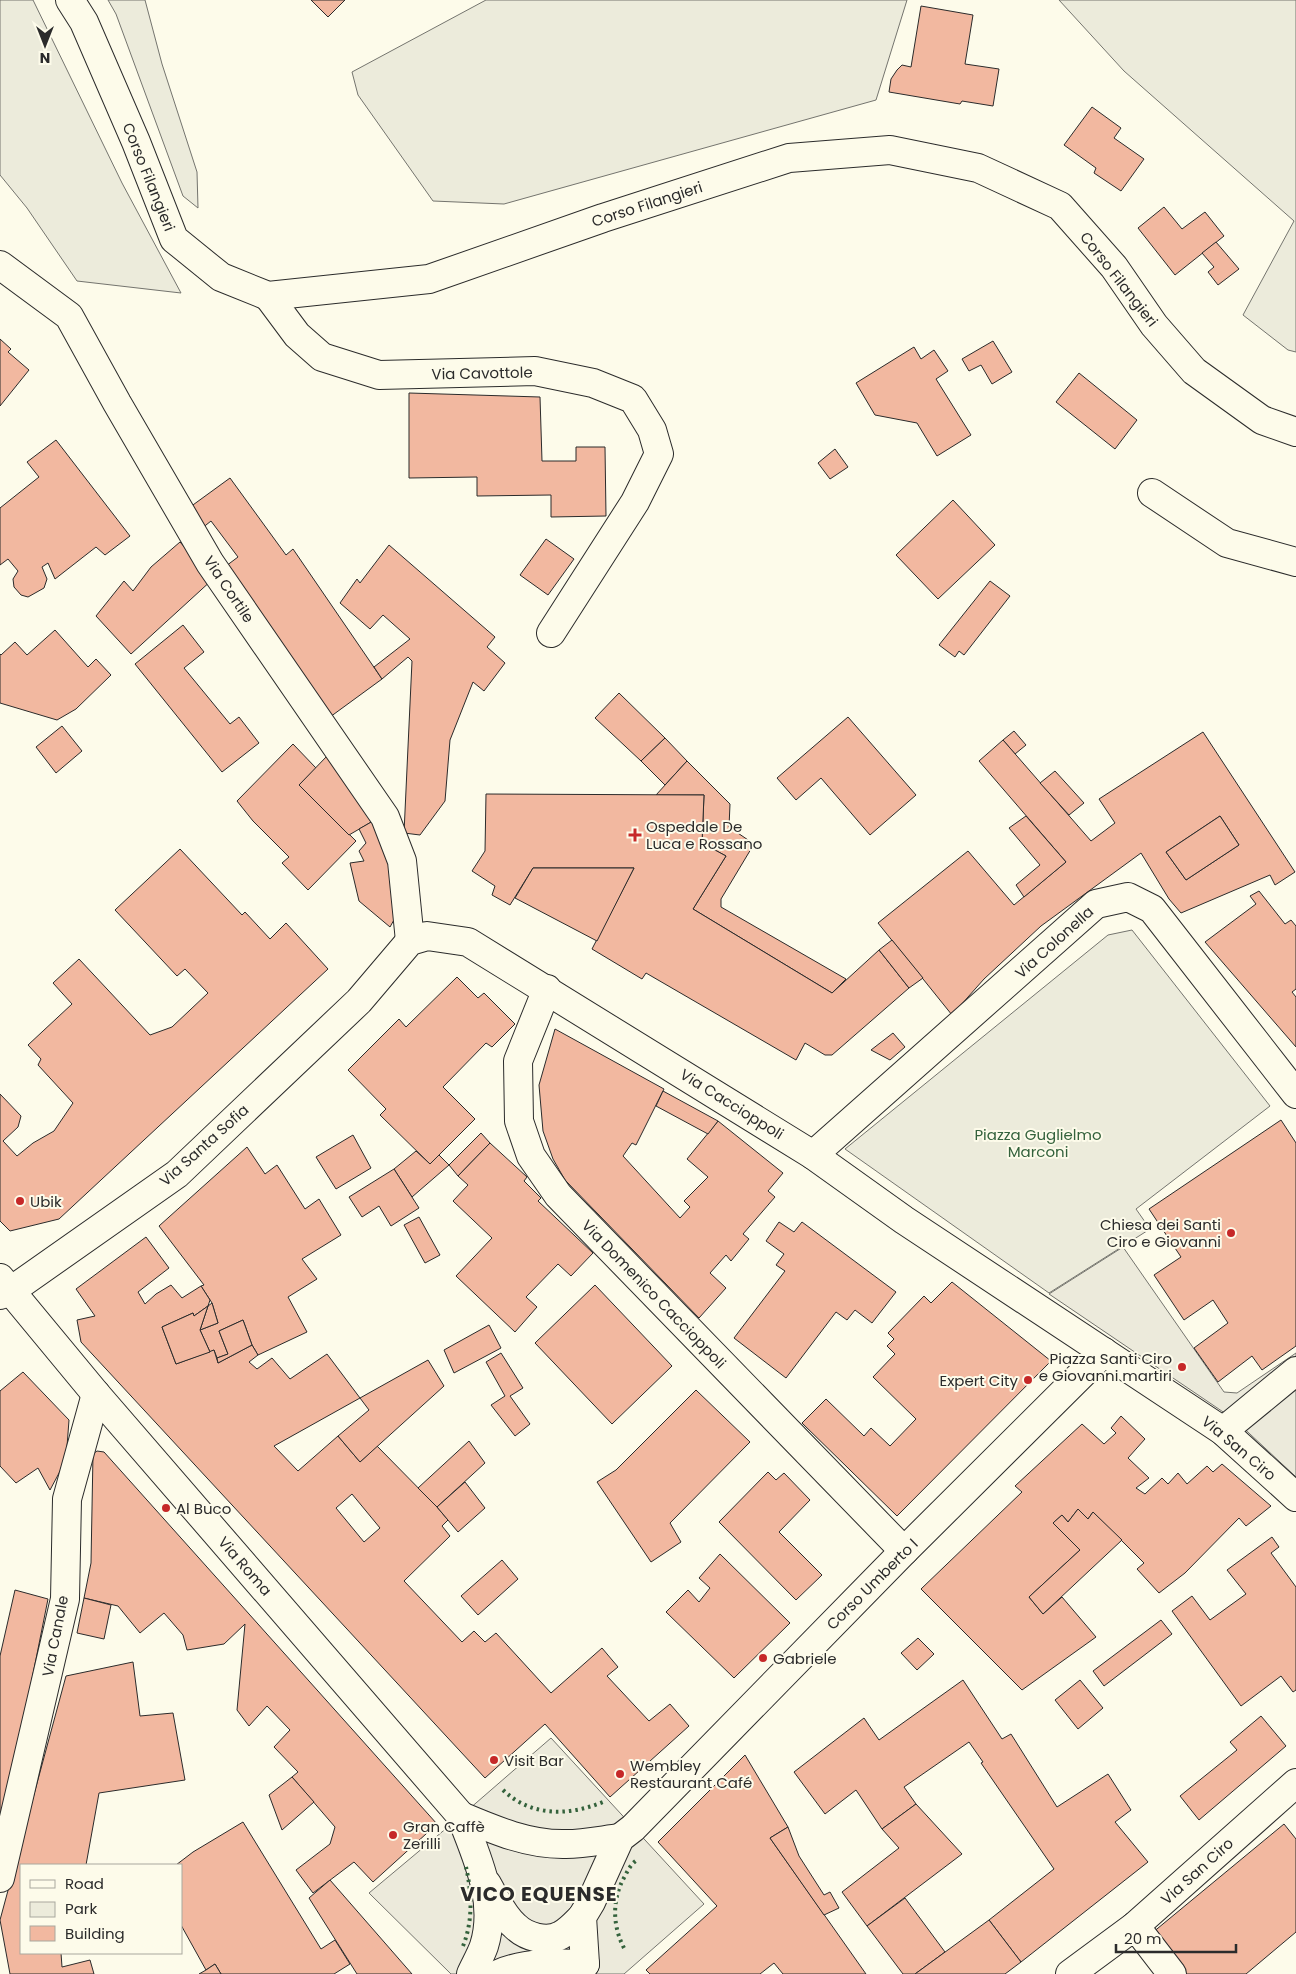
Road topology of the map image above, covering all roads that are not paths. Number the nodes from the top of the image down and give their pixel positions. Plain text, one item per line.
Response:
1 (70, 0) edge
2 (0, 265) edge
3 (268, 296) junction
4 (1296, 432) edge
5 (1152, 493) dead end
6 (1296, 562) edge
7 (551, 633) dead end
8 (410, 941) junction
9 (547, 989) junction
10 (1296, 1094) edge
11 (814, 1155) junction
12 (4, 1288) edge
13 (1104, 1352) junction
14 (1296, 1371) edge
15 (96, 1394) junction
16 (1223, 1431) junction
17 (1296, 1497) edge
18 (904, 1551) junction
19 (1296, 1783) edge
20 (461, 1816) junction
21 (620, 1838) junction
22 (0, 1878) edge
23 (484, 1878) junction
24 (582, 1917) junction
25 (1135, 1926) junction
26 (591, 1969) edge
27 (471, 1974) edge
28 (498, 1974) edge
29 (1070, 1974) edge
30 (1172, 1974) edge

1 - 3 street, Corso Filangieri
2 - 8 street, Via Cortile
3 - 4 street, Corso Filangieri
3 - 7 street, Via Cavottole
5 - 6 street
8 - 9 street, Via Caccioppoli
8 - 12 street, Via Santa Sofia
9 - 11 street, Via Caccioppoli
9 - 18 street, Via Domenico Caccioppoli
10 - 11 street, Via Colonella
11 - 13 street, Via Caccioppoli
12 - 15 street, Via Roma
13 - 16 street, Via San Ciro
13 - 18 street, Corso Umberto I
14 - 16 street
15 - 20 street, Via Roma
15 - 22 street, Via Canale
16 - 17 street, Via San Ciro
18 - 21 street, Corso Umberto I
19 - 25 street, Via San Ciro
20 - 21 street
20 - 23 street
21 - 24 street
23 - 24 street
23 - 27 street
24 - 26 street
25 - 29 street, Via San Ciro
25 - 30 street
26 - 28 street

